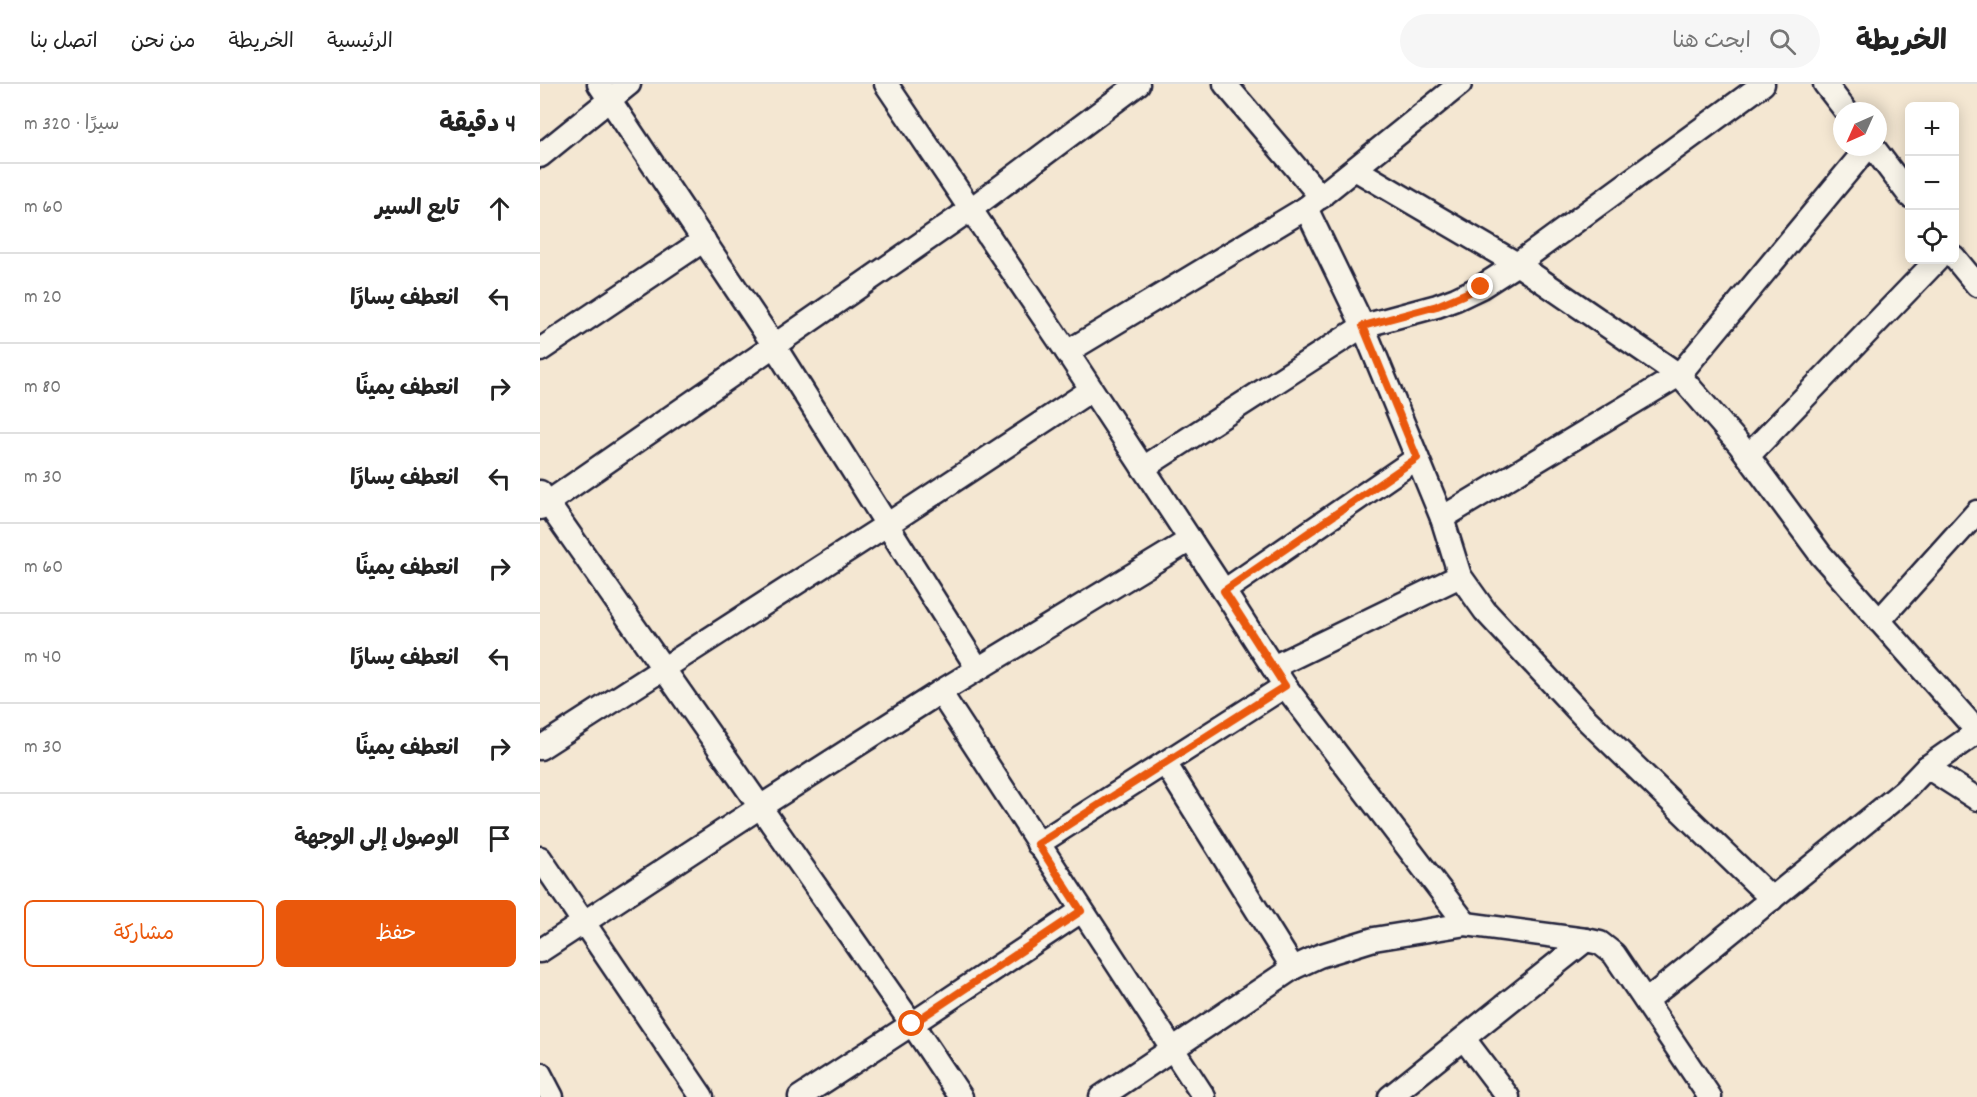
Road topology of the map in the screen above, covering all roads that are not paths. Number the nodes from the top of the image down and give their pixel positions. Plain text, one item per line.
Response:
1 (629, 84) edge
2 (886, 84) edge
3 (1137, 84) edge
4 (1225, 84) edge
5 (1460, 84) edge
6 (1763, 84) edge
7 (1825, 84) edge
8 (604, 92) edge
9 (1839, 102) edge
10 (540, 156) edge
11 (1861, 156) edge
12 (1880, 156) edge
13 (1355, 169) junction
14 (1905, 189) edge
15 (1314, 202) junction
16 (971, 209) junction
17 (704, 240) junction
18 (1959, 263) edge
19 (1517, 264) junction
20 (1932, 264) edge
21 (1977, 285) edge
22 (1363, 326) junction
23 (775, 347) junction
24 (540, 350) edge
25 (1067, 352) junction
26 (1679, 375) junction
27 (1091, 390) junction
28 (1748, 456) junction
29 (1417, 458) junction
30 (1143, 468) junction
31 (542, 501) edge
32 (1977, 512) edge
33 (1442, 518) junction
34 (888, 524) junction
35 (1190, 540) junction
36 (1460, 576) junction
37 (1224, 591) junction
38 (1879, 621) junction
39 (663, 669) junction
40 (978, 669) junction
41 (1279, 677) junction
42 (940, 692) junction
43 (1977, 731) edge
44 (540, 748) edge
45 (1165, 763) junction
46 (1927, 767) junction
47 (1977, 799) edge
48 (760, 807) junction
49 (1038, 844) junction
50 (540, 858) edge
51 (1772, 899) junction
52 (1081, 911) junction
53 (584, 922) junction
54 (1466, 924) junction
55 (1586, 940) junction
56 (540, 951) edge
57 (1293, 968) junction
58 (1646, 1001) junction
59 (912, 1024) junction
60 (1464, 1039) junction
61 (1172, 1049) junction
62 (540, 1074) edge
63 (552, 1097) edge
64 (702, 1097) edge
65 (800, 1097) edge
66 (961, 1097) edge
67 (1101, 1097) edge
68 (1204, 1097) edge
69 (1390, 1097) edge
70 (1508, 1097) edge
71 (1710, 1097) edge

1 - 8 street
2 - 16 street
3 - 16 street
4 - 15 street
5 - 13 street
6 - 19 street
7 - 9 street
8 - 10 street
8 - 17 street
11 - 26 street
12 - 14 street
13 - 15 street
13 - 19 street
15 - 22 street
15 - 25 street
16 - 23 street
16 - 25 street
17 - 23 street
17 - 24 street
18 - 21 street
19 - 22 street
19 - 26 street
20 - 28 street
22 - 29 street
22 - 30 street
23 - 31 street
23 - 34 street
25 - 27 street
26 - 28 street
26 - 33 street
27 - 30 street
27 - 34 street
28 - 38 street
29 - 33 street
29 - 37 street
30 - 35 street
31 - 39 street
32 - 38 street
33 - 36 street
34 - 39 street
34 - 40 street
35 - 37 street
35 - 40 street
36 - 41 street
36 - 51 street
37 - 41 street
38 - 43 street
39 - 44 street
39 - 48 street
40 - 42 street
41 - 45 street
41 - 54 street
42 - 48 street
42 - 49 street
43 - 46 street
45 - 49 street
45 - 57 street
46 - 47 street
46 - 51 street
48 - 53 street
48 - 59 street
49 - 52 street
50 - 53 street
51 - 58 street
52 - 59 street
52 - 61 street
53 - 56 street
53 - 64 street
54 - 55 street
54 - 57 street
55 - 58 street
55 - 60 street
57 - 61 street
58 - 71 street
59 - 65 street
59 - 66 street
60 - 69 street
60 - 70 street
61 - 67 street
61 - 68 street
62 - 63 street

